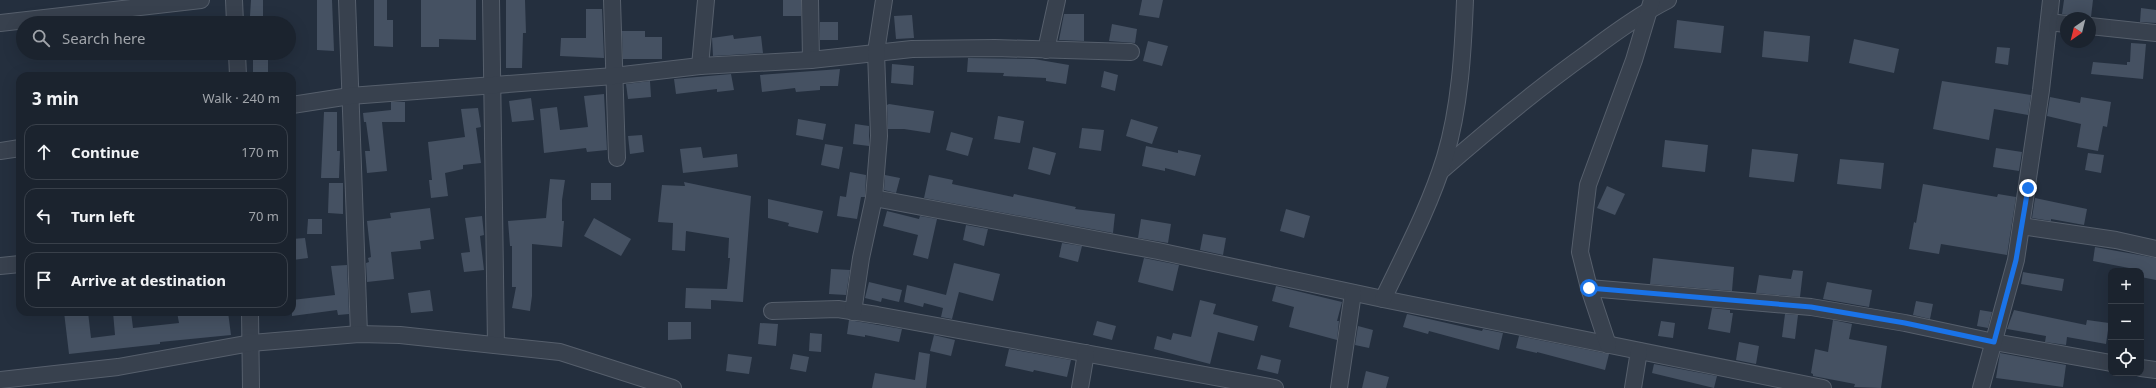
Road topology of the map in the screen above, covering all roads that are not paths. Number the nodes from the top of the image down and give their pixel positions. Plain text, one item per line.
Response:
1 (201, 0) edge
2 (234, 0) edge
3 (347, 0) edge
4 (491, 0) edge
5 (612, 0) edge
6 (706, 0) edge
7 (810, 0) edge
8 (884, 0) edge
9 (1057, 0) edge
10 (1465, 0) edge
11 (1668, 0) edge
12 (2051, 0) edge
13 (1651, 4) edge
14 (61, 16) edge
15 (235, 16) edge
16 (16, 21) edge
17 (2049, 22) junction
18 (0, 23) edge
19 (2060, 23) edge
20 (2096, 27) edge
21 (2156, 33) edge
22 (1046, 50) junction
23 (876, 52) junction
24 (1131, 52) dead end
25 (237, 60) edge
26 (810, 60) junction
27 (700, 66) junction
28 (238, 72) edge
29 (614, 76) junction
30 (492, 85) junction
31 (350, 96) junction
32 (296, 105) edge
33 (16, 149) edge
34 (0, 151) edge
35 (617, 158) dead end
36 (1440, 172) junction
37 (874, 198) junction
38 (2021, 226) junction
39 (2156, 249) edge
40 (16, 264) edge
41 (0, 266) edge
42 (1589, 288) junction
43 (1353, 293) junction
44 (1383, 299) junction
45 (772, 311) dead end
46 (854, 312) junction
47 (250, 316) edge
48 (359, 334) junction
49 (1994, 342) junction
50 (251, 343) junction
51 (1608, 344) junction
52 (496, 345) junction
53 (1639, 351) junction
54 (1086, 353) junction
55 (2108, 362) edge
56 (2144, 368) edge
57 (2156, 370) edge
58 (0, 380) edge
59 (252, 388) edge
60 (673, 388) edge
61 (1080, 388) edge
62 (1275, 388) edge
63 (1340, 388) edge
64 (1633, 388) edge
65 (1824, 388) edge
66 (1981, 388) edge

1 - 14 street
2 - 15 street
3 - 31 street
4 - 30 street
5 - 29 street
6 - 27 street
7 - 26 street
8 - 23 street
9 - 22 street
10 - 36 street
11 - 13 street
12 - 17 street
13 - 36 street
13 - 42 street
16 - 18 street
17 - 19 street
17 - 38 street
20 - 21 street
22 - 23 street
22 - 24 street
23 - 26 street
23 - 37 street
25 - 28 street
26 - 27 street
27 - 29 street
29 - 30 street
29 - 35 street
30 - 31 street
30 - 52 street
31 - 32 street
31 - 48 street
33 - 34 street
36 - 44 street
37 - 43 street
37 - 46 street
38 - 39 street
38 - 49 street
40 - 41 street
42 - 49 street
42 - 51 street
43 - 44 street
43 - 63 street
44 - 51 street
45 - 46 street
46 - 54 street
47 - 50 street
48 - 50 street
48 - 52 street
49 - 55 street
49 - 66 street
50 - 58 street
50 - 59 street
51 - 53 street
52 - 60 street
53 - 64 street
53 - 65 street
54 - 61 street
54 - 62 street
56 - 57 street

